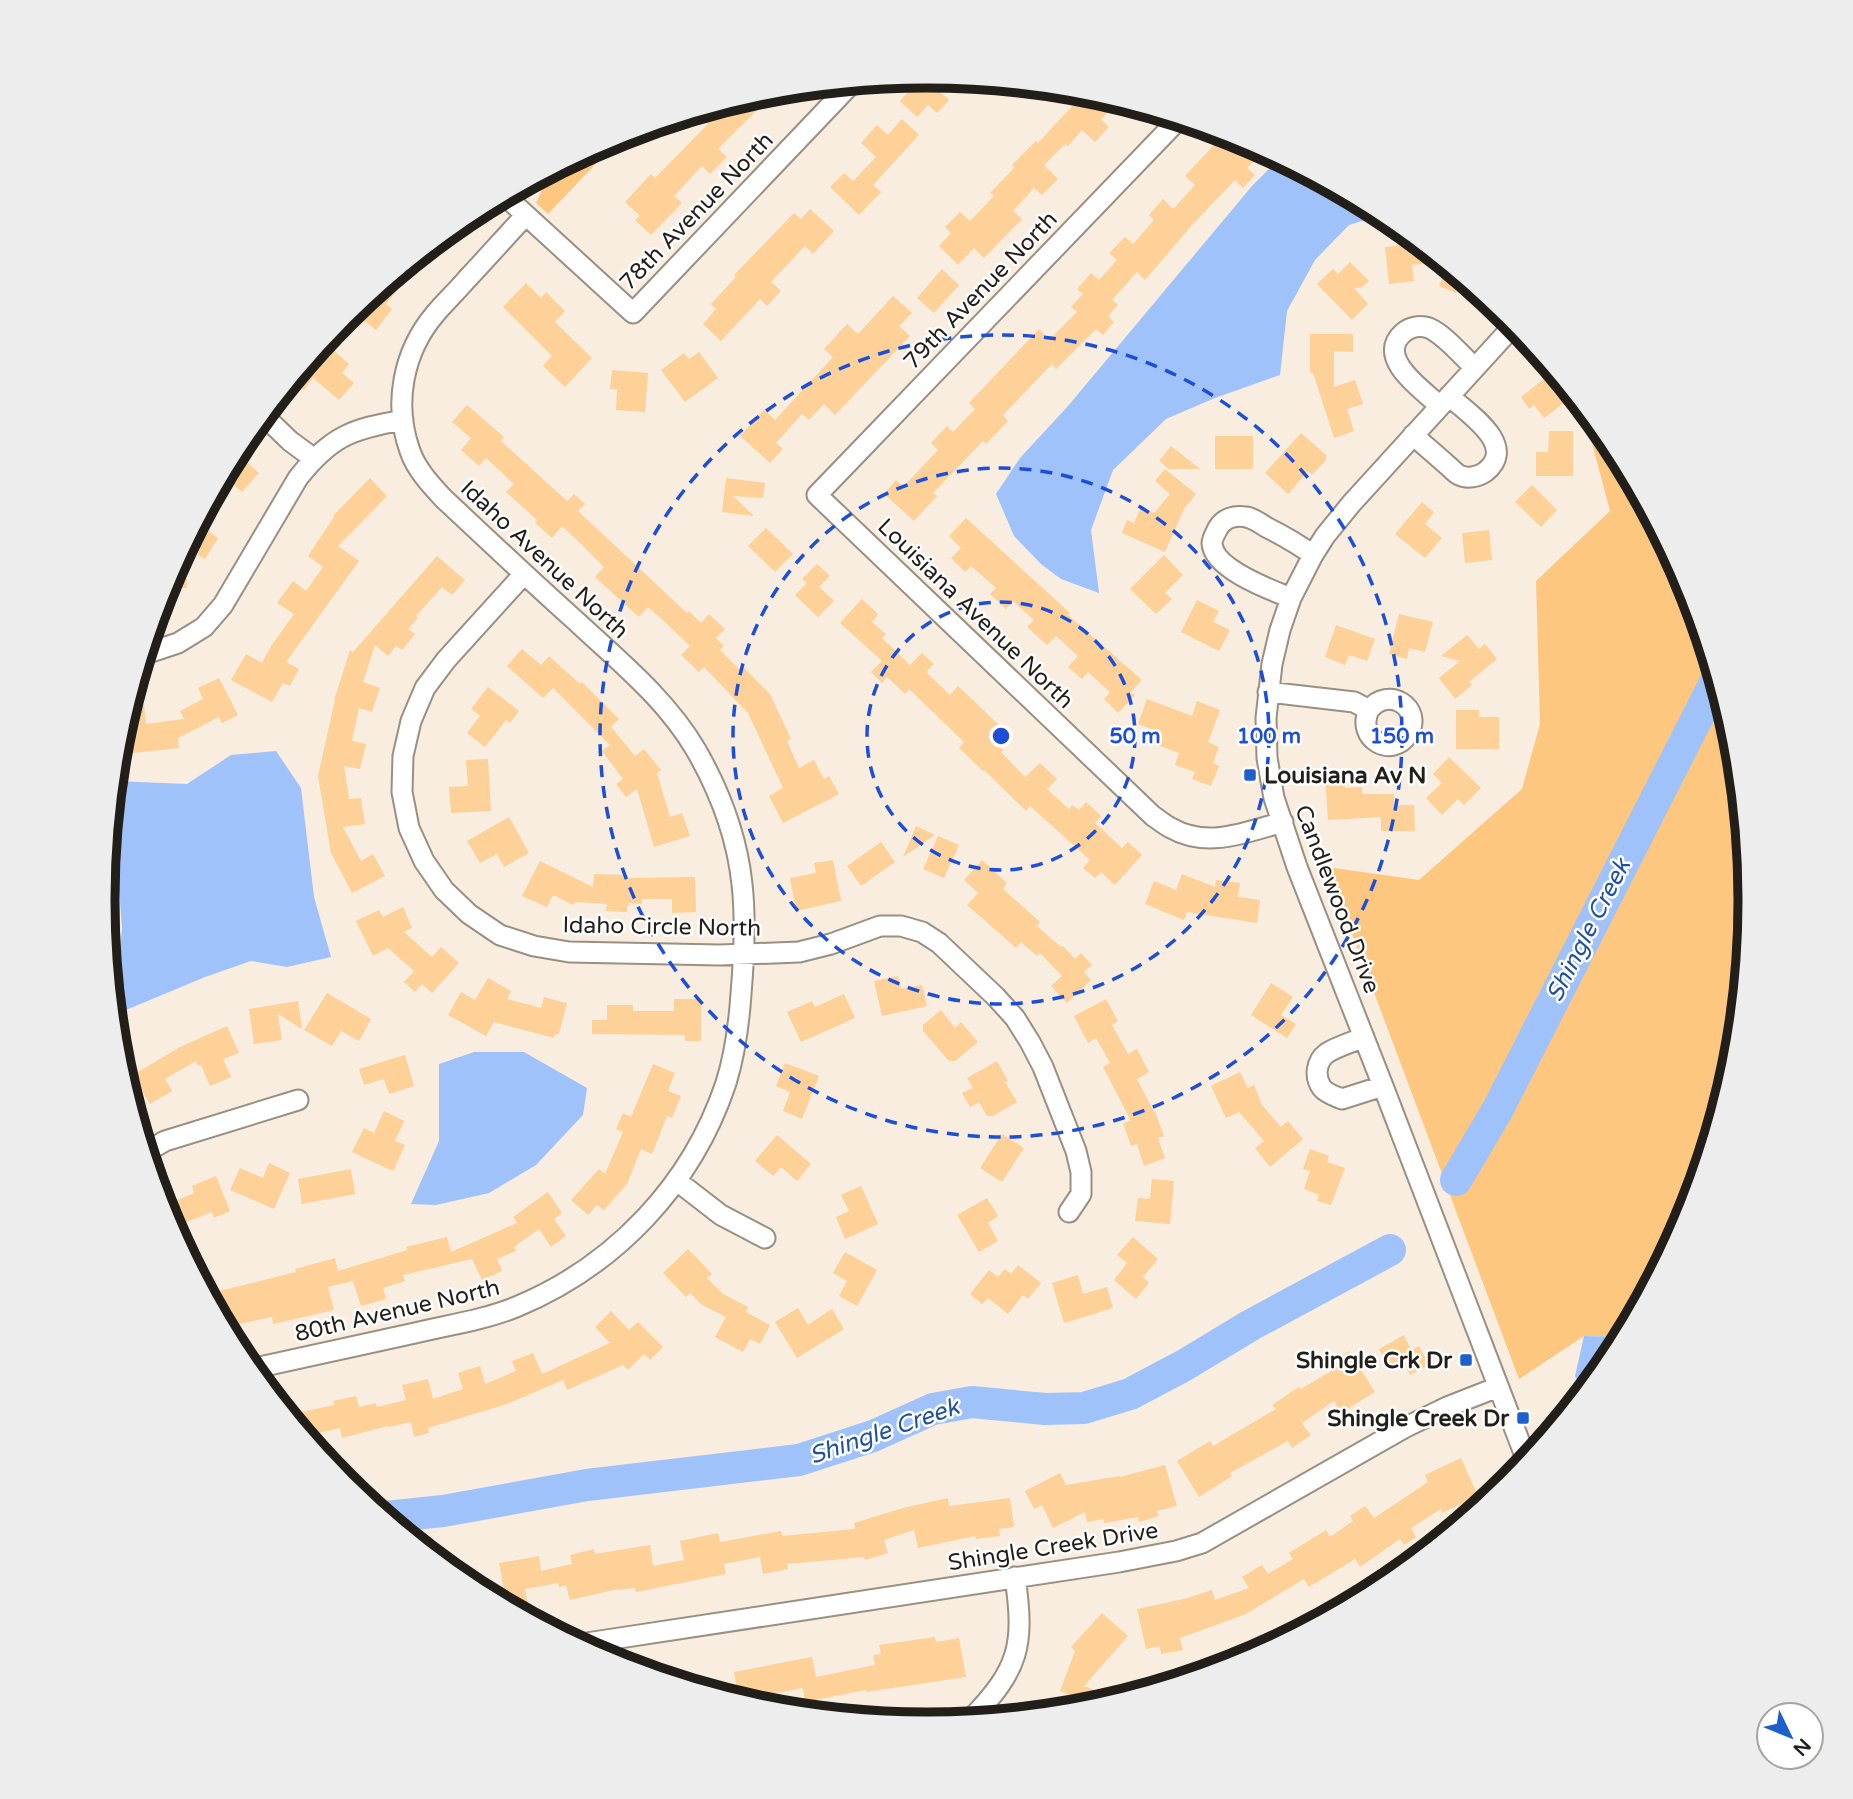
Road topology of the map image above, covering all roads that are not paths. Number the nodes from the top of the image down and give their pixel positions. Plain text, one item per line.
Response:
1 (844, 92) edge
2 (1172, 126) edge
3 (511, 202) edge
4 (526, 215) junction
5 (1508, 332) edge
6 (1475, 368) junction
7 (1445, 401) junction
8 (403, 420) junction
9 (270, 422) edge
10 (1413, 435) junction
11 (313, 458) junction
12 (817, 495) joint
13 (1313, 555) junction
14 (524, 574) junction
15 (1291, 598) junction
16 (154, 651) edge
17 (1268, 692) junction
18 (1369, 710) dead end
19 (1283, 822) junction
20 (743, 954) junction
21 (1364, 1037) junction
22 (1383, 1086) junction
23 (298, 1100) dead end
24 (154, 1148) edge
25 (677, 1181) junction
26 (1069, 1212) dead end
27 (765, 1238) dead end
28 (262, 1367) edge
29 (1498, 1387) junction
30 (1523, 1450) edge
31 (1015, 1577) junction
32 (597, 1641) edge
33 (979, 1710) edge

1 - 4 street, 78th Avenue North
2 - 12 street, 79th Avenue North
3 - 4 street
4 - 8 street, Idaho Avenue North
5 - 6 street, Candlewood Drive
6 - 7 street, Candlewood Drive
6 - 7 street
7 - 10 street, Candlewood Drive
7 - 10 street
8 - 11 street
8 - 14 street, Idaho Avenue North
9 - 11 street
10 - 13 street, Candlewood Drive
11 - 16 street
12 - 19 street, Louisiana Avenue North
13 - 15 street, Candlewood Drive
13 - 15 street
14 - 20 street, Idaho Avenue North
14 - 20 street, Idaho Circle North
15 - 17 street, Candlewood Drive
17 - 18 street
17 - 19 street, Candlewood Drive
19 - 21 street, Candlewood Drive
20 - 25 street, 80th Avenue North
20 - 26 street, Idaho Circle North
21 - 22 street, Candlewood Drive
21 - 22 street
22 - 29 street, Candlewood Drive
23 - 24 street
25 - 27 street
25 - 28 street, 80th Avenue North
29 - 30 street, Candlewood Drive
29 - 31 street, Shingle Creek Drive
31 - 32 street, Shingle Creek Drive
31 - 33 street

